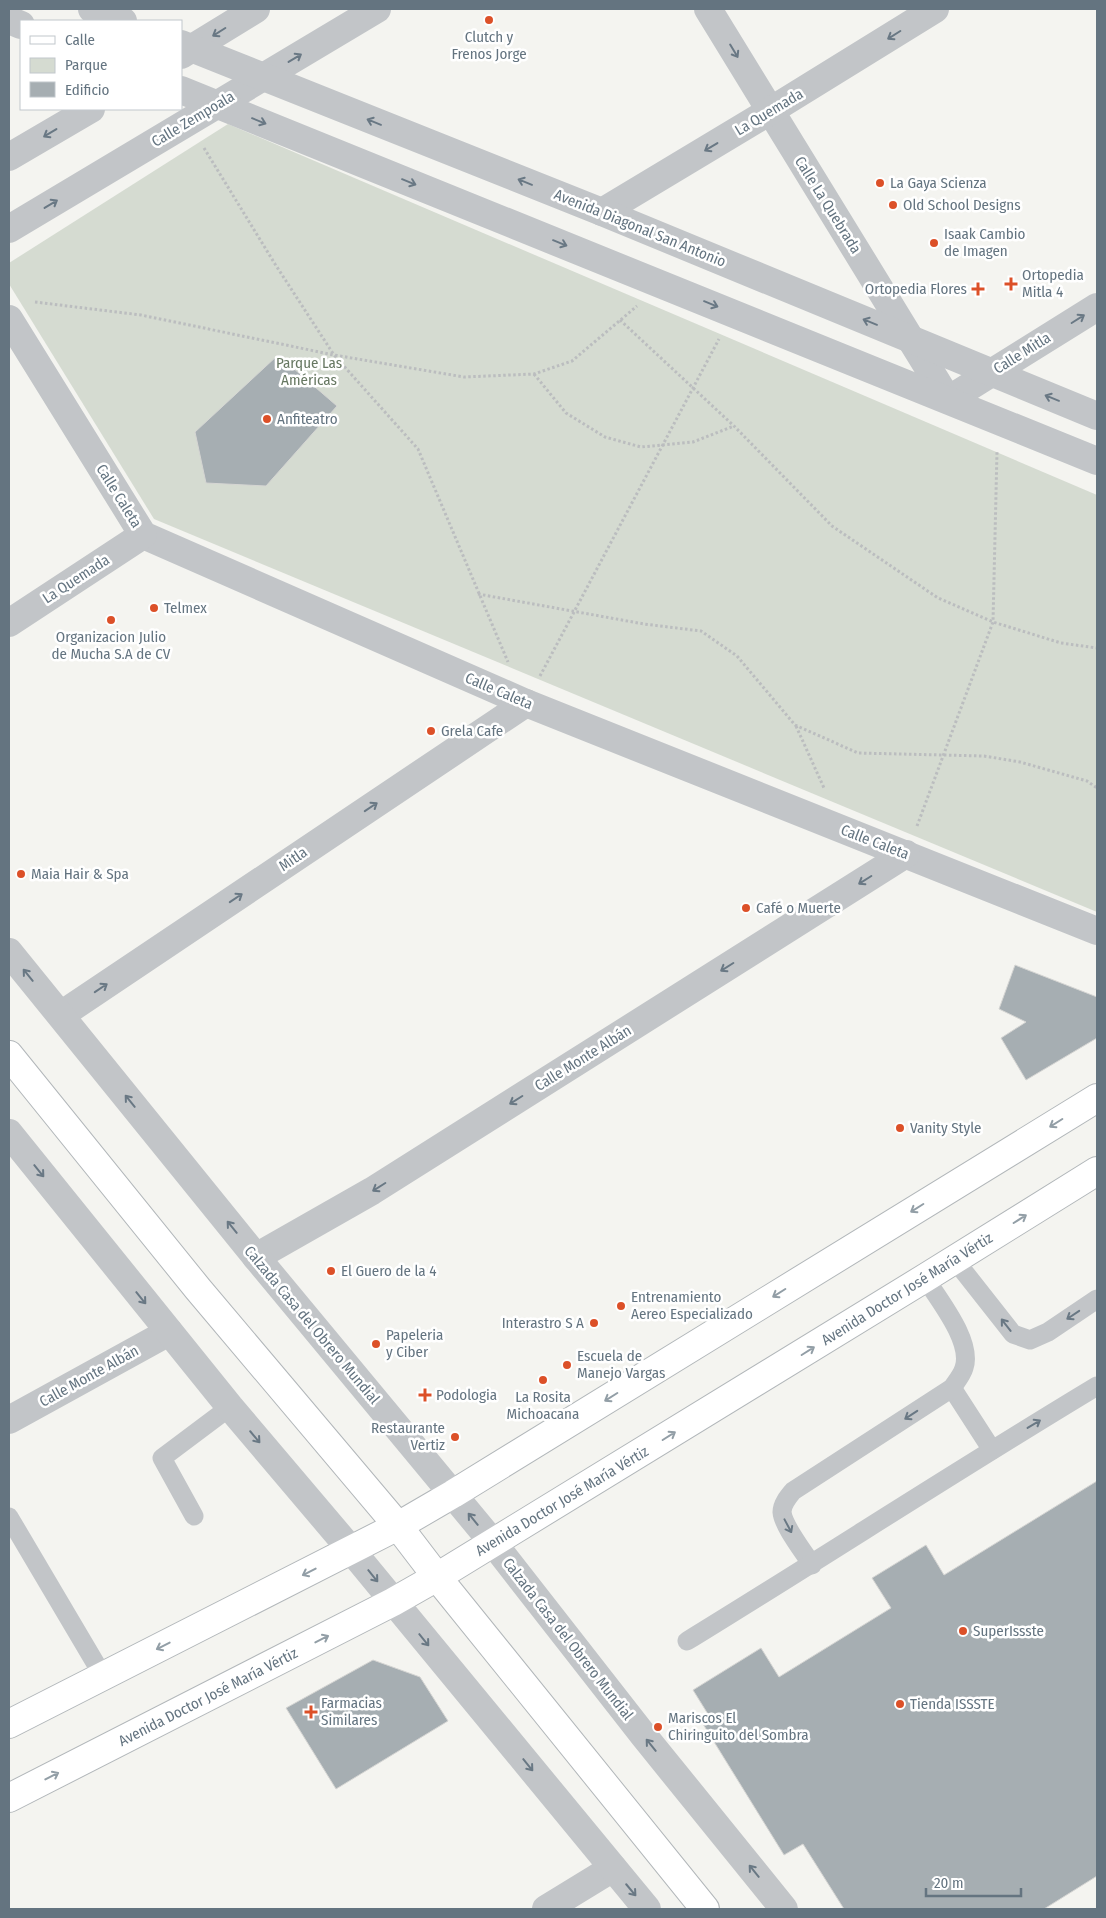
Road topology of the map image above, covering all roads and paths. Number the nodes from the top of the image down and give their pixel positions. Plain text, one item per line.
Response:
1 (92, 9) edge
2 (256, 9) edge
3 (377, 9) edge
4 (708, 9) edge
5 (935, 9) edge
6 (120, 20) edge
7 (185, 50) edge
8 (262, 78) junction
9 (182, 90) edge
10 (218, 105) junction
11 (89, 110) edge
12 (770, 111) junction
13 (188, 122) junction
14 (9, 158) edge
15 (602, 212) junction
16 (9, 229) edge
17 (662, 284) junction
18 (1097, 307) edge
19 (18, 310) edge
20 (733, 313) junction
21 (620, 320) junction
22 (910, 339) junction
23 (334, 355) junction
24 (991, 373) junction
25 (534, 374) junction
26 (693, 388) junction
27 (948, 400) junction
28 (1097, 416) edge
29 (998, 421) junction
30 (734, 426) junction
31 (664, 444) junction
32 (1097, 461) edge
33 (143, 535) junction
34 (478, 594) junction
35 (575, 611) junction
36 (993, 622) junction
37 (9, 623) edge
38 (1097, 648) edge
39 (526, 704) junction
40 (795, 725) junction
41 (945, 755) junction
42 (1097, 788) edge
43 (842, 829) junction
44 (906, 854) junction
45 (1097, 931) edge
46 (9, 952) edge
47 (61, 1015) junction
48 (9, 1055) edge
49 (1097, 1098) edge
50 (9, 1133) edge
51 (1097, 1171) edge
52 (256, 1257) junction
53 (954, 1259) junction
54 (926, 1278) junction
55 (1097, 1298) edge
56 (169, 1332) junction
57 (1097, 1386) edge
58 (952, 1388) junction
59 (230, 1407) junction
60 (9, 1420) edge
61 (992, 1450) junction
62 (453, 1494) junction
63 (194, 1516) dead end
64 (9, 1517) edge
65 (398, 1526) junction
66 (494, 1544) junction
67 (352, 1550) junction
68 (812, 1565) junction
69 (437, 1577) junction
70 (393, 1602) junction
71 (687, 1641) dead end
72 (103, 1676) junction
73 (9, 1724) edge
74 (9, 1798) edge
75 (613, 1868) junction
76 (546, 1909) edge
77 (647, 1909) edge
78 (705, 1909) edge
79 (784, 1909) edge

1 - 6 street
2 -> 7 street
8 -> 3 street, Calle Zempoala
4 -> 12 street, Calle La Quebrada
5 -> 12 street, La Quemada
7 - 8 street, Avenida Diagonal San Antonio
8 - 10 street, Calle Zempoala
15 -> 8 street, Avenida Diagonal San Antonio
9 - 10 street
10 - 13 street, Calle Zempoala
10 -> 17 street
11 -> 14 street
12 -> 15 street, La Quemada
12 - 22 street, Calle La Quebrada
16 -> 13 street, Calle Zempoala
13 - 23 path
22 -> 15 street, Avenida Diagonal San Antonio
17 -> 20 street
17 - 21 path
24 -> 18 street, Calle Mitla
19 - 23 path
19 - 33 street, Calle Caleta
20 - 26 path
20 - 27 street
21 - 25 path
21 - 26 path
22 - 24 street, Avenida Diagonal San Antonio
22 - 27 street, Calle La Quebrada
23 - 25 path
23 - 34 path
24 - 27 street, Calle Mitla
28 -> 24 street, Avenida Diagonal San Antonio
25 - 31 path
26 - 30 path
26 - 31 path
27 - 29 street
29 - 32 street
29 - 36 path
30 - 31 path
30 - 36 path
31 - 35 path
33 - 37 street, La Quemada
33 - 39 street, Calle Caleta
34 - 35 path
34 - 39 path
35 - 39 path
35 - 40 path
36 - 38 path
36 - 41 path
39 - 43 street, Calle Caleta
47 -> 39 street, Mitla
40 - 41 path
40 - 43 path
41 - 42 path
41 - 44 path
43 - 44 street, Calle Caleta
44 - 45 street, Calle Caleta
44 -> 52 street, Calle Monte Albán
47 -> 46 street, Calzada Casa del Obrero Mundial
52 -> 47 street, Calzada Casa del Obrero Mundial
48 - 65 main road
49 -> 62 main road
50 -> 56 street
53 -> 51 main road, Avenida Doctor José María Vértiz
52 - 62 street, Calzada Casa del Obrero Mundial
53 - 54 main road, Avenida Doctor José María Vértiz
55 -> 53 lane
54 - 58 lane
66 -> 54 main road, Avenida Doctor José María Vértiz
56 - 59 street
56 - 60 street, Calle Monte Albán
61 -> 57 lane
58 - 61 lane
58 -> 68 lane
59 - 63 lane
59 -> 67 street
61 - 68 lane
62 - 65 main road
66 -> 62 street, Calzada Casa del Obrero Mundial
64 - 72 lane
65 - 67 main road
65 - 69 main road
66 - 69 main road, Avenida Doctor José María Vértiz
79 -> 66 street, Calzada Casa del Obrero Mundial
67 -> 70 street
67 -> 72 main road
68 - 71 lane
69 - 70 main road, Avenida Doctor José María Vértiz
69 - 78 main road
74 -> 70 main road, Avenida Doctor José María Vértiz
70 -> 75 street
72 - 73 main road
75 - 76 street
75 -> 77 street

